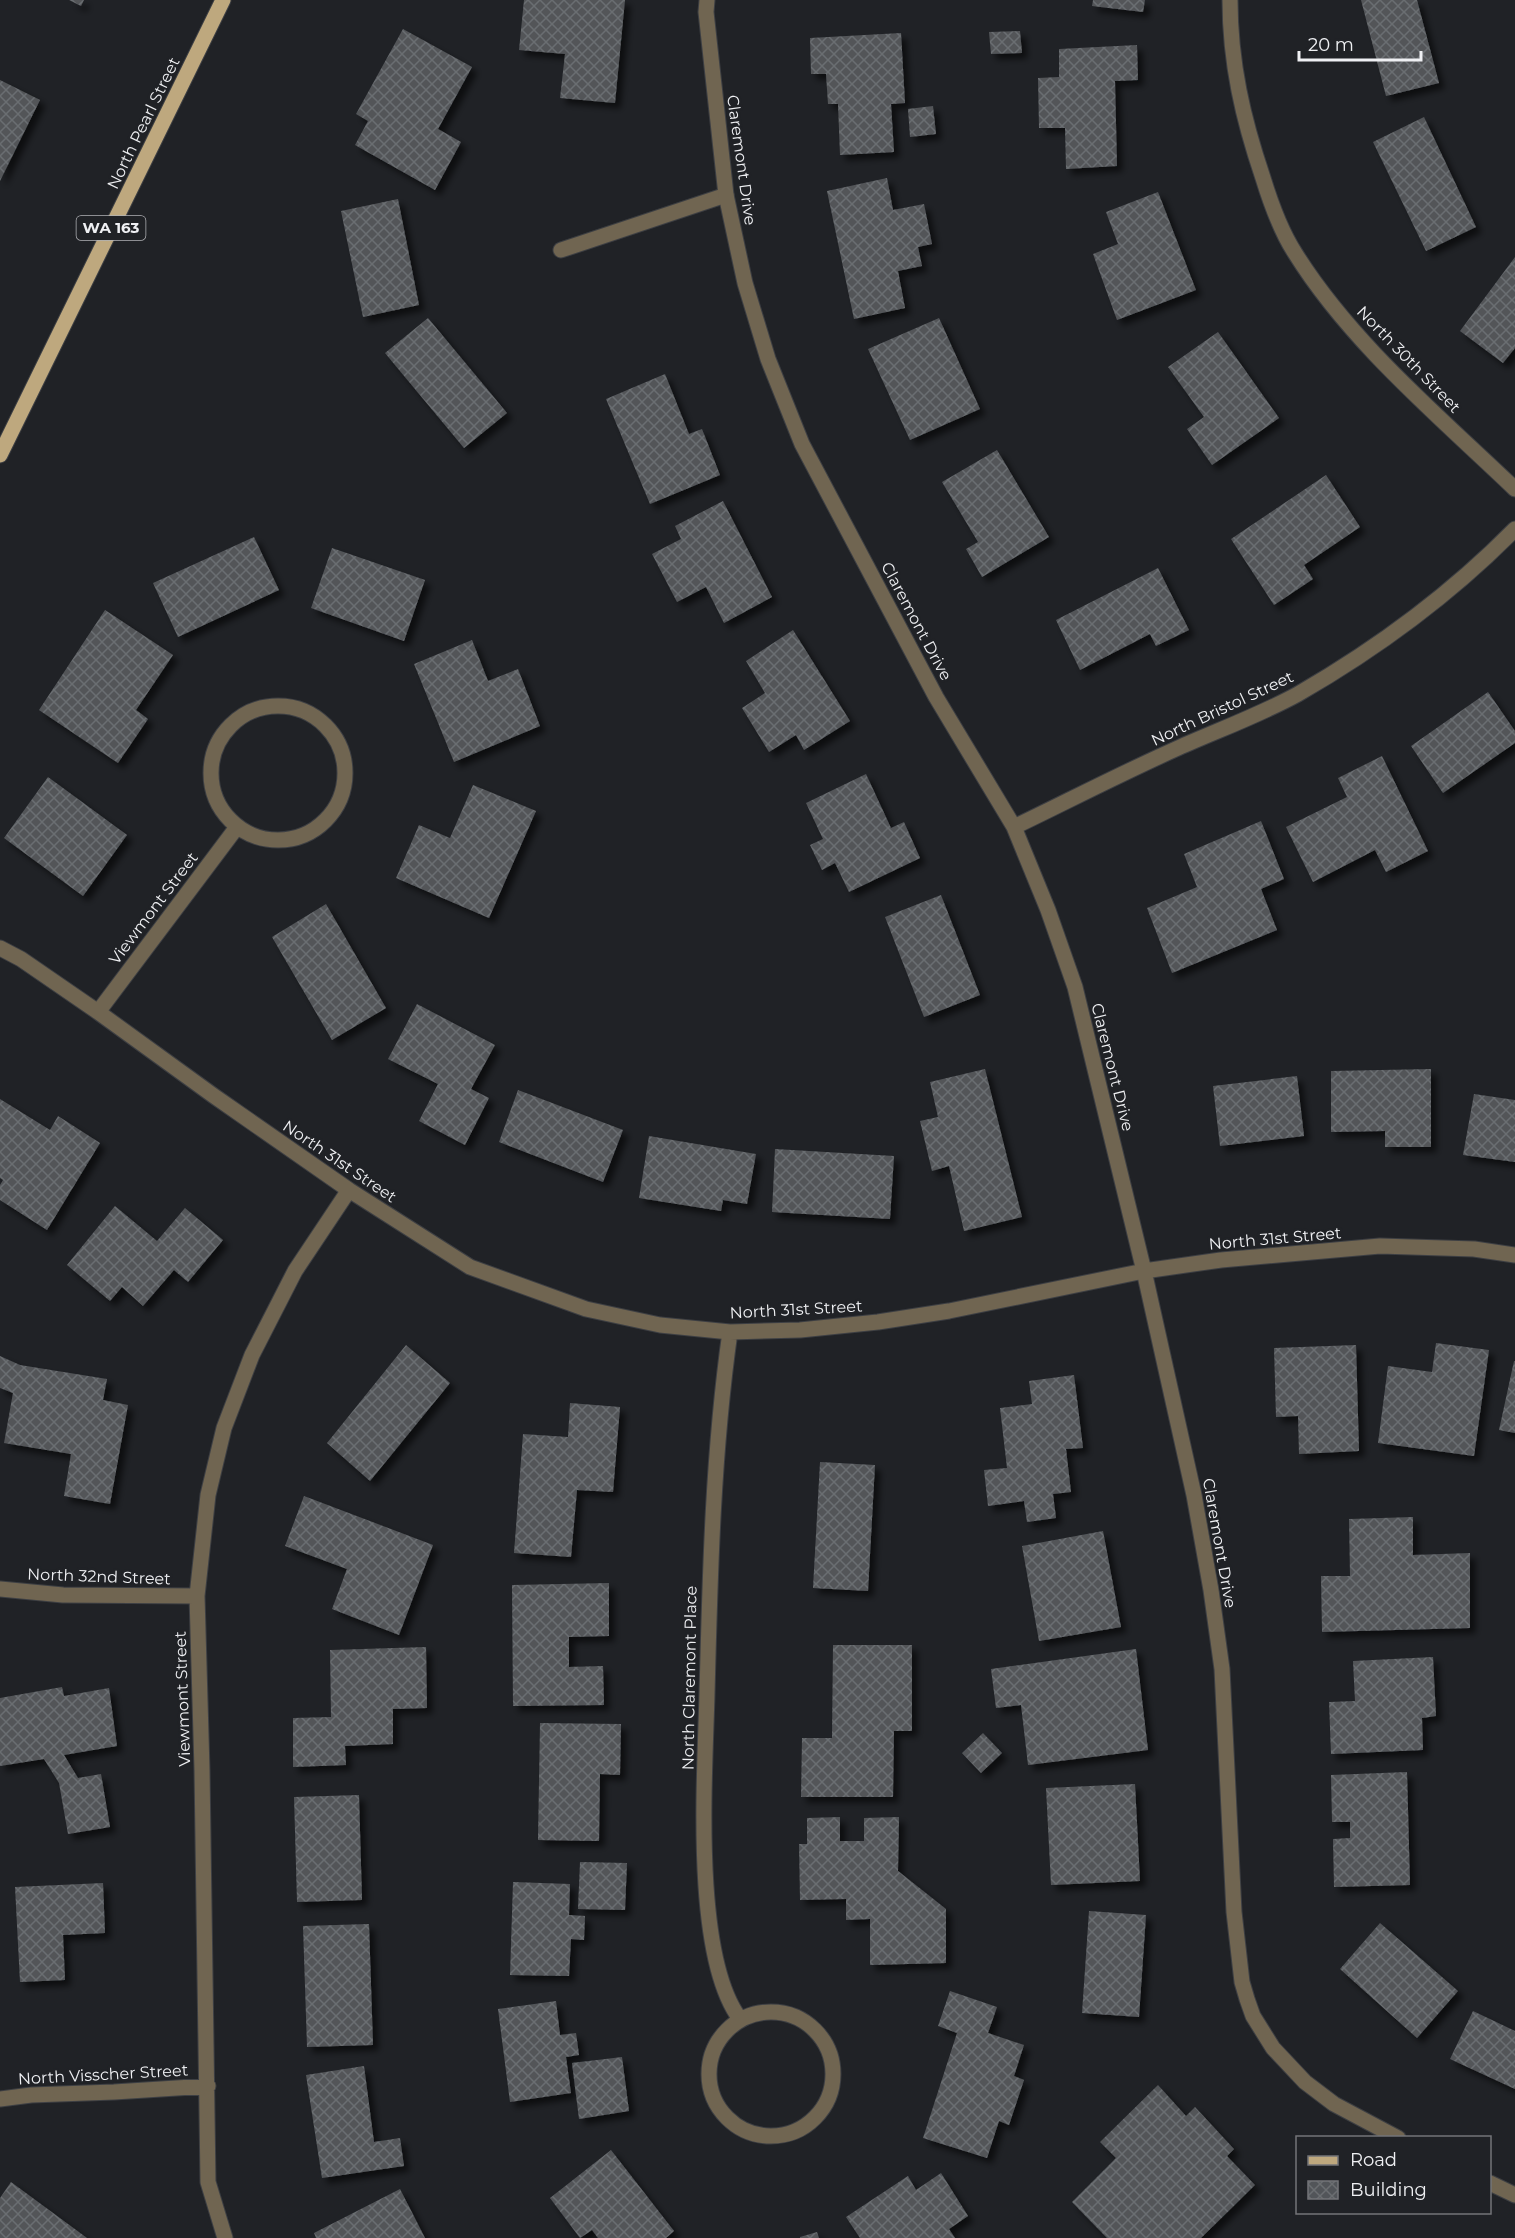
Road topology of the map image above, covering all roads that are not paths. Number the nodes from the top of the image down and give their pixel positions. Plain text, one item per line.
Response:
1 (223, 0) edge
2 (707, 0) edge
3 (1230, 0) edge
4 (726, 195) junction
5 (561, 250) dead end
6 (0, 455) edge
7 (1515, 489) edge
8 (1515, 529) edge
9 (237, 827) junction
10 (1014, 827) junction
11 (0, 948) edge
12 (98, 1012) junction
13 (349, 1190) junction
14 (1515, 1255) edge
15 (1144, 1271) junction
16 (730, 1332) junction
17 (0, 1589) edge
18 (197, 1596) junction
19 (740, 2019) junction
20 (208, 2086) junction
21 (0, 2099) edge
22 (1394, 2136) edge
23 (1491, 2184) edge
24 (1515, 2196) edge
25 (225, 2238) edge

1 - 6 main road, North Pearl Street / WA 163
2 - 4 street, Claremont Drive
3 - 7 street, North 30th Street
4 - 5 street
4 - 10 street, Claremont Drive
8 - 10 street, North Bristol Street
9 - 9 street
9 - 12 street, Viewmont Street
10 - 15 street, Claremont Drive
11 - 12 street, North 31st Street
12 - 13 street, North 31st Street
13 - 16 street, North 31st Street
13 - 18 street, Viewmont Street
14 - 15 street, North 31st Street
15 - 16 street, North 31st Street
15 - 22 street, Claremont Drive
16 - 19 street, North Claremont Place
17 - 18 street, North 32nd Street
18 - 20 street, Viewmont Street
19 - 19 street
20 - 21 street, North Visscher Street
20 - 25 street, Viewmont Street
23 - 24 street

